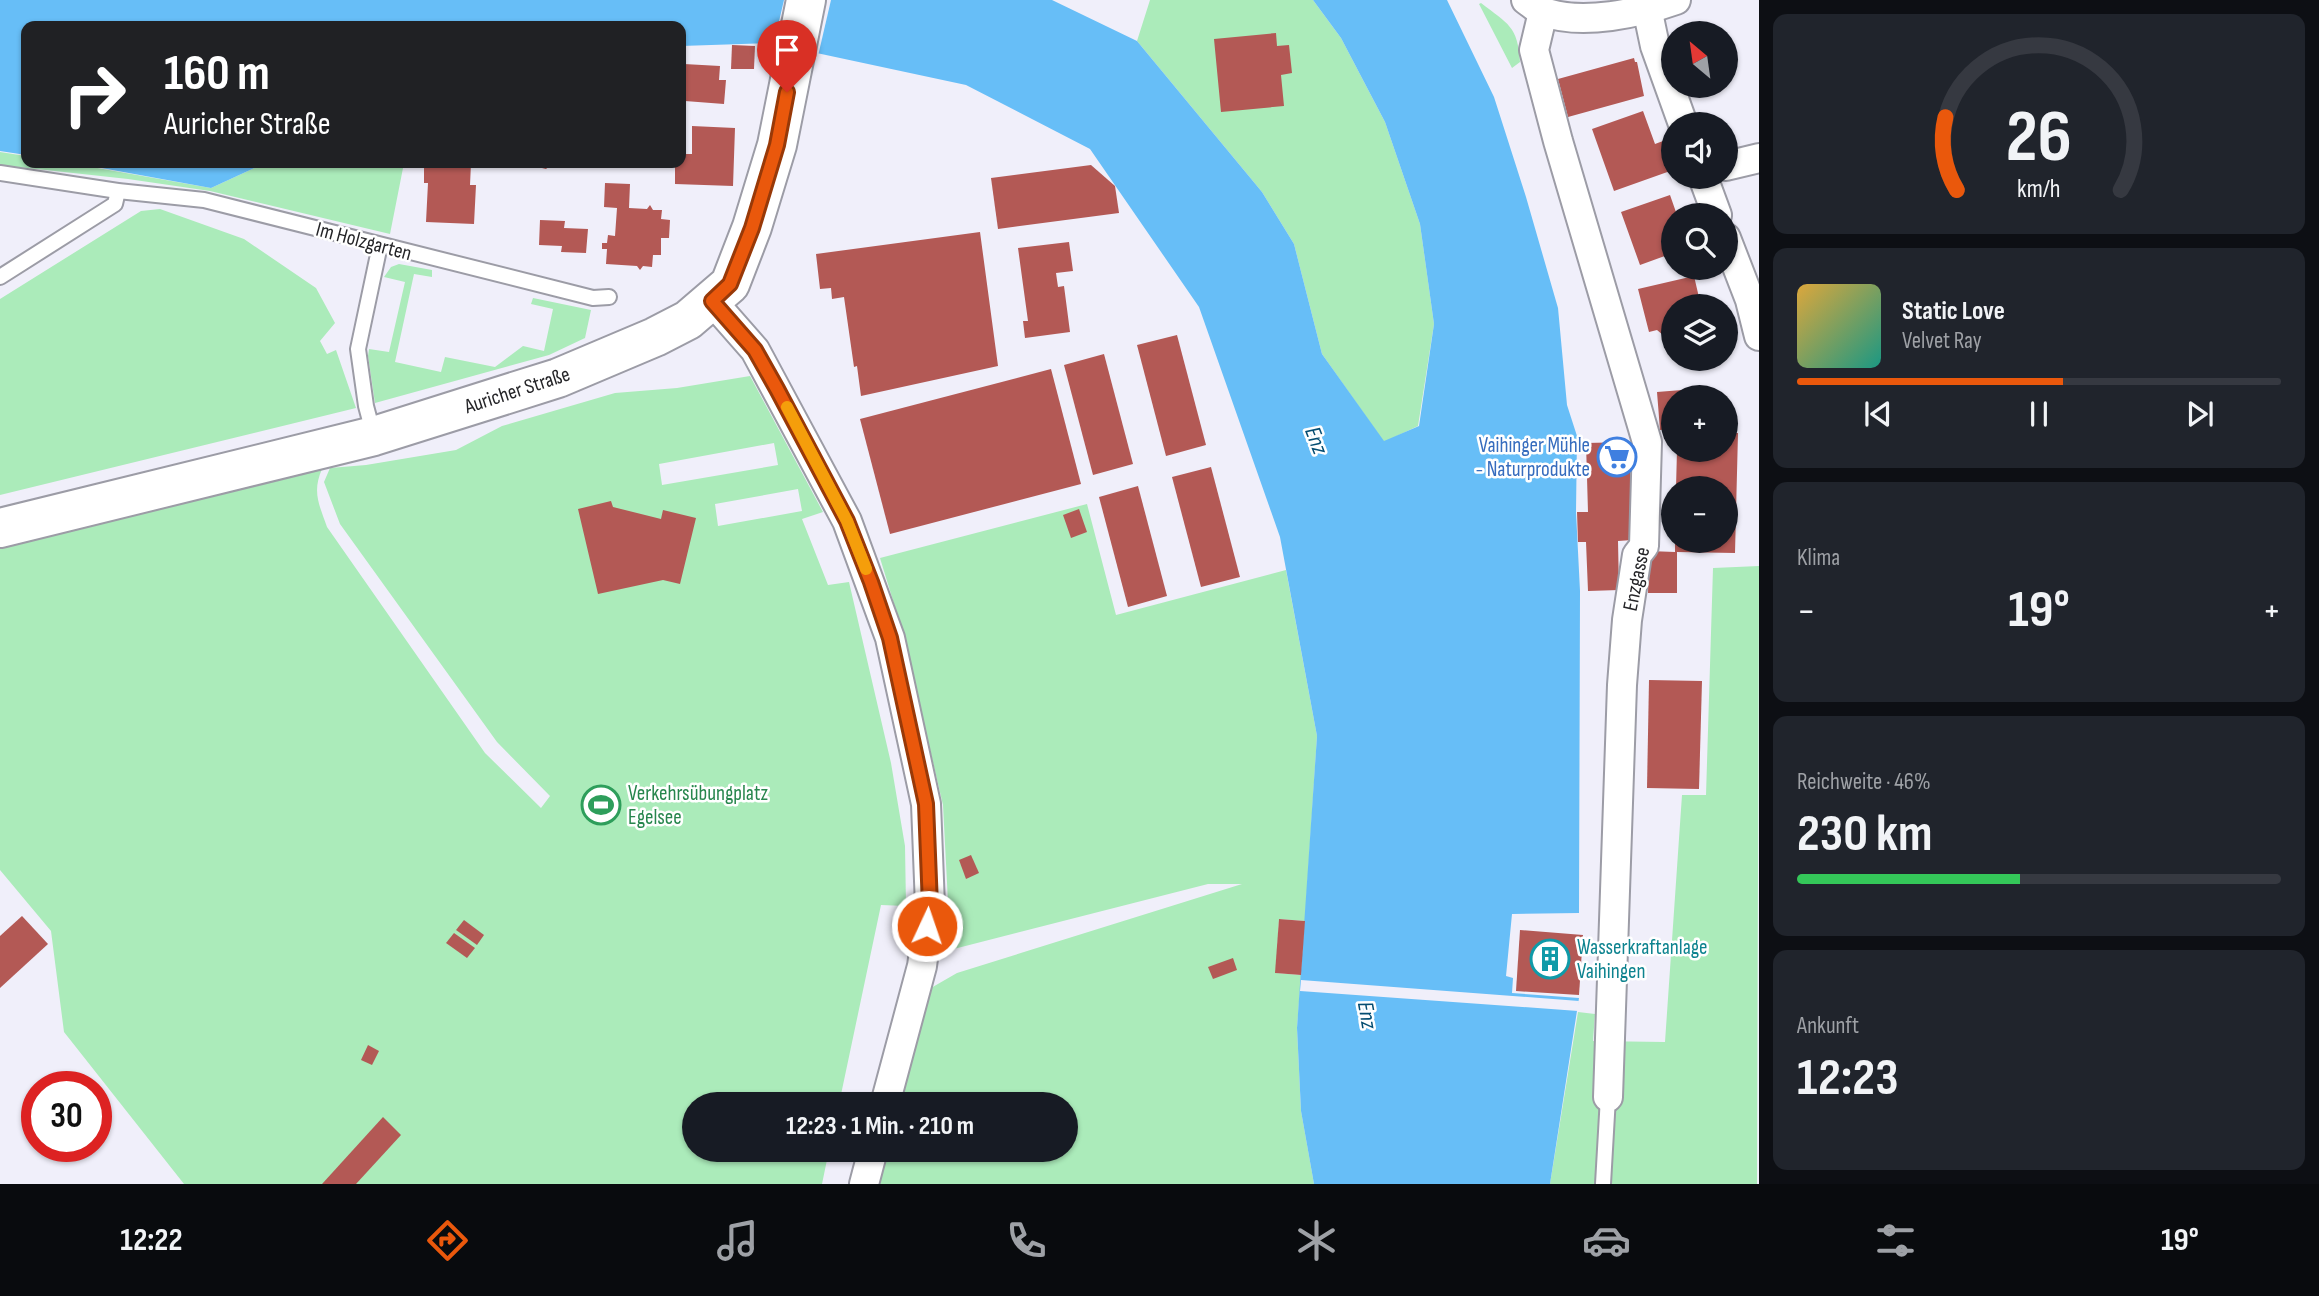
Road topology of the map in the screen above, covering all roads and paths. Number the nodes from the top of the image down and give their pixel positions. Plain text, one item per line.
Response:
1 (806, 0) edge
2 (1676, 0) edge
3 (1534, 6) edge
4 (1647, 8) junction
5 (1680, 112) edge
6 (1759, 158) edge
7 (1738, 163) edge
8 (0, 173) edge
9 (118, 191) junction
10 (380, 245) junction
11 (1738, 269) edge
12 (0, 277) edge
13 (609, 297) dead end
14 (712, 301) junction
15 (1759, 336) edge
16 (374, 436) junction
17 (0, 528) edge
18 (889, 1092) edge
19 (1608, 1097) joint
20 (870, 1162) edge
21 (864, 1184) edge
22 (1603, 1184) edge

1 - 14 street, Auricher Straße
2 - 4 street
3 - 4 street
3 - 19 street, Enzgasse
4 - 5 street
6 - 7 street
8 - 9 lane, Im Holzgarten
9 - 10 lane, Im Holzgarten
9 - 12 lane
10 - 13 lane, Im Holzgarten
10 - 16 lane
11 - 15 street
14 - 16 street, Auricher Straße
14 - 18 street
16 - 17 street, Auricher Straße
19 - 22 lane, Enzgasse
20 - 21 street

